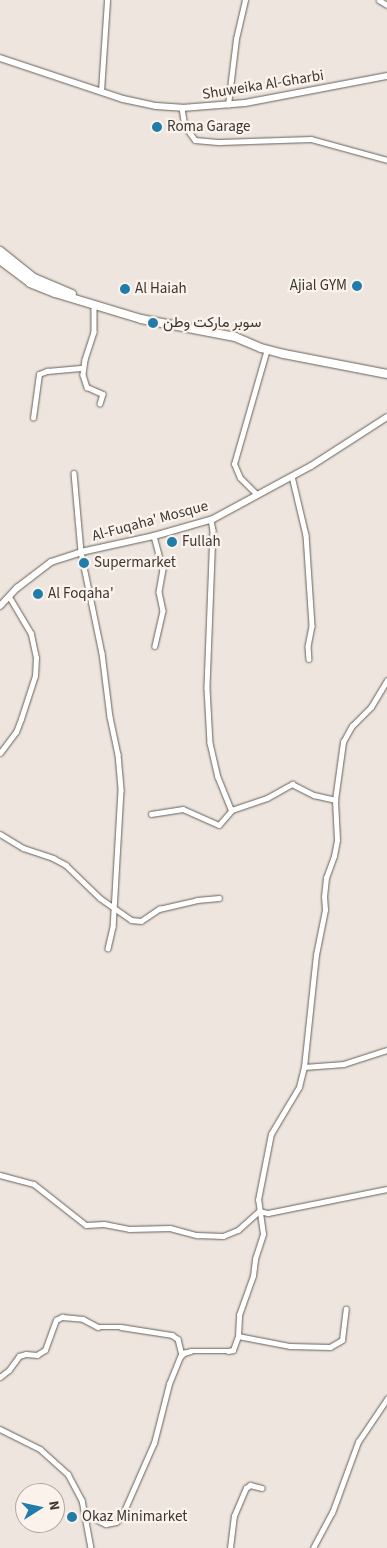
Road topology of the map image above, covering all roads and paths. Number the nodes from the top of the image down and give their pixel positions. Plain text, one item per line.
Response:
1 (107, 0) edge
2 (244, 0) edge
3 (379, 0) edge
4 (387, 5) edge
5 (0, 58) edge
6 (387, 76) edge
7 (101, 91) junction
8 (228, 105) junction
9 (182, 108) junction
10 (387, 160) edge
11 (0, 251) edge
12 (0, 260) edge
13 (94, 304) junction
14 (267, 350) junction
15 (83, 368) junction
16 (387, 374) edge
17 (100, 404) dead end
18 (387, 417) edge
19 (33, 418) dead end
20 (74, 473) dead end
21 (292, 476) junction
22 (257, 495) junction
23 (210, 520) junction
24 (154, 536) junction
25 (82, 552) junction
26 (9, 597) junction
27 (0, 606) edge
28 (155, 646) dead end
29 (309, 659) dead end
30 (387, 680) edge
31 (0, 753) edge
32 (335, 800) junction
33 (231, 810) junction
34 (151, 814) dead end
35 (0, 834) edge
36 (220, 898) dead end
37 (114, 908) junction
38 (108, 948) dead end
39 (387, 1050) edge
40 (304, 1067) junction
41 (0, 1175) edge
42 (387, 1189) edge
43 (259, 1211) junction
44 (346, 1309) dead end
45 (238, 1336) junction
46 (182, 1354) junction
47 (0, 1377) edge
48 (387, 1398) edge
49 (0, 1429) edge
50 (262, 1488) dead end
51 (86, 1514) junction
52 (91, 1548) edge
53 (230, 1548) edge
54 (313, 1548) edge

1 - 7 street
2 - 8 street
3 - 4 street
5 - 7 street, Shuweika Al-Gharbi
6 - 8 street, Shuweika Al-Gharbi
7 - 9 street, Shuweika Al-Gharbi
8 - 9 street, Shuweika Al-Gharbi
9 - 10 street
11 - 13 main road
12 - 13 main road
13 - 14 main road
13 - 15 street
14 - 16 main road
14 - 22 street
15 - 17 street
15 - 19 street
18 - 21 street, Al-Fuqaha' Mosque
20 - 25 street
21 - 22 street, Al-Fuqaha' Mosque
21 - 29 street
22 - 23 street, Al-Fuqaha' Mosque
23 - 24 street, Al-Fuqaha' Mosque
23 - 33 street
24 - 25 street, Al-Fuqaha' Mosque
24 - 28 street
25 - 26 street, Al-Fuqaha' Mosque
25 - 37 street
26 - 27 street, Al-Fuqaha' Mosque
26 - 31 street
30 - 32 street
32 - 33 street
32 - 40 street
33 - 34 street
35 - 37 street
36 - 37 street
37 - 38 street
39 - 40 street
40 - 43 street
41 - 43 street
42 - 43 street
43 - 45 street
44 - 45 street
45 - 46 street
46 - 47 street
46 - 51 street
48 - 54 street
49 - 51 street
50 - 53 street
51 - 52 street

